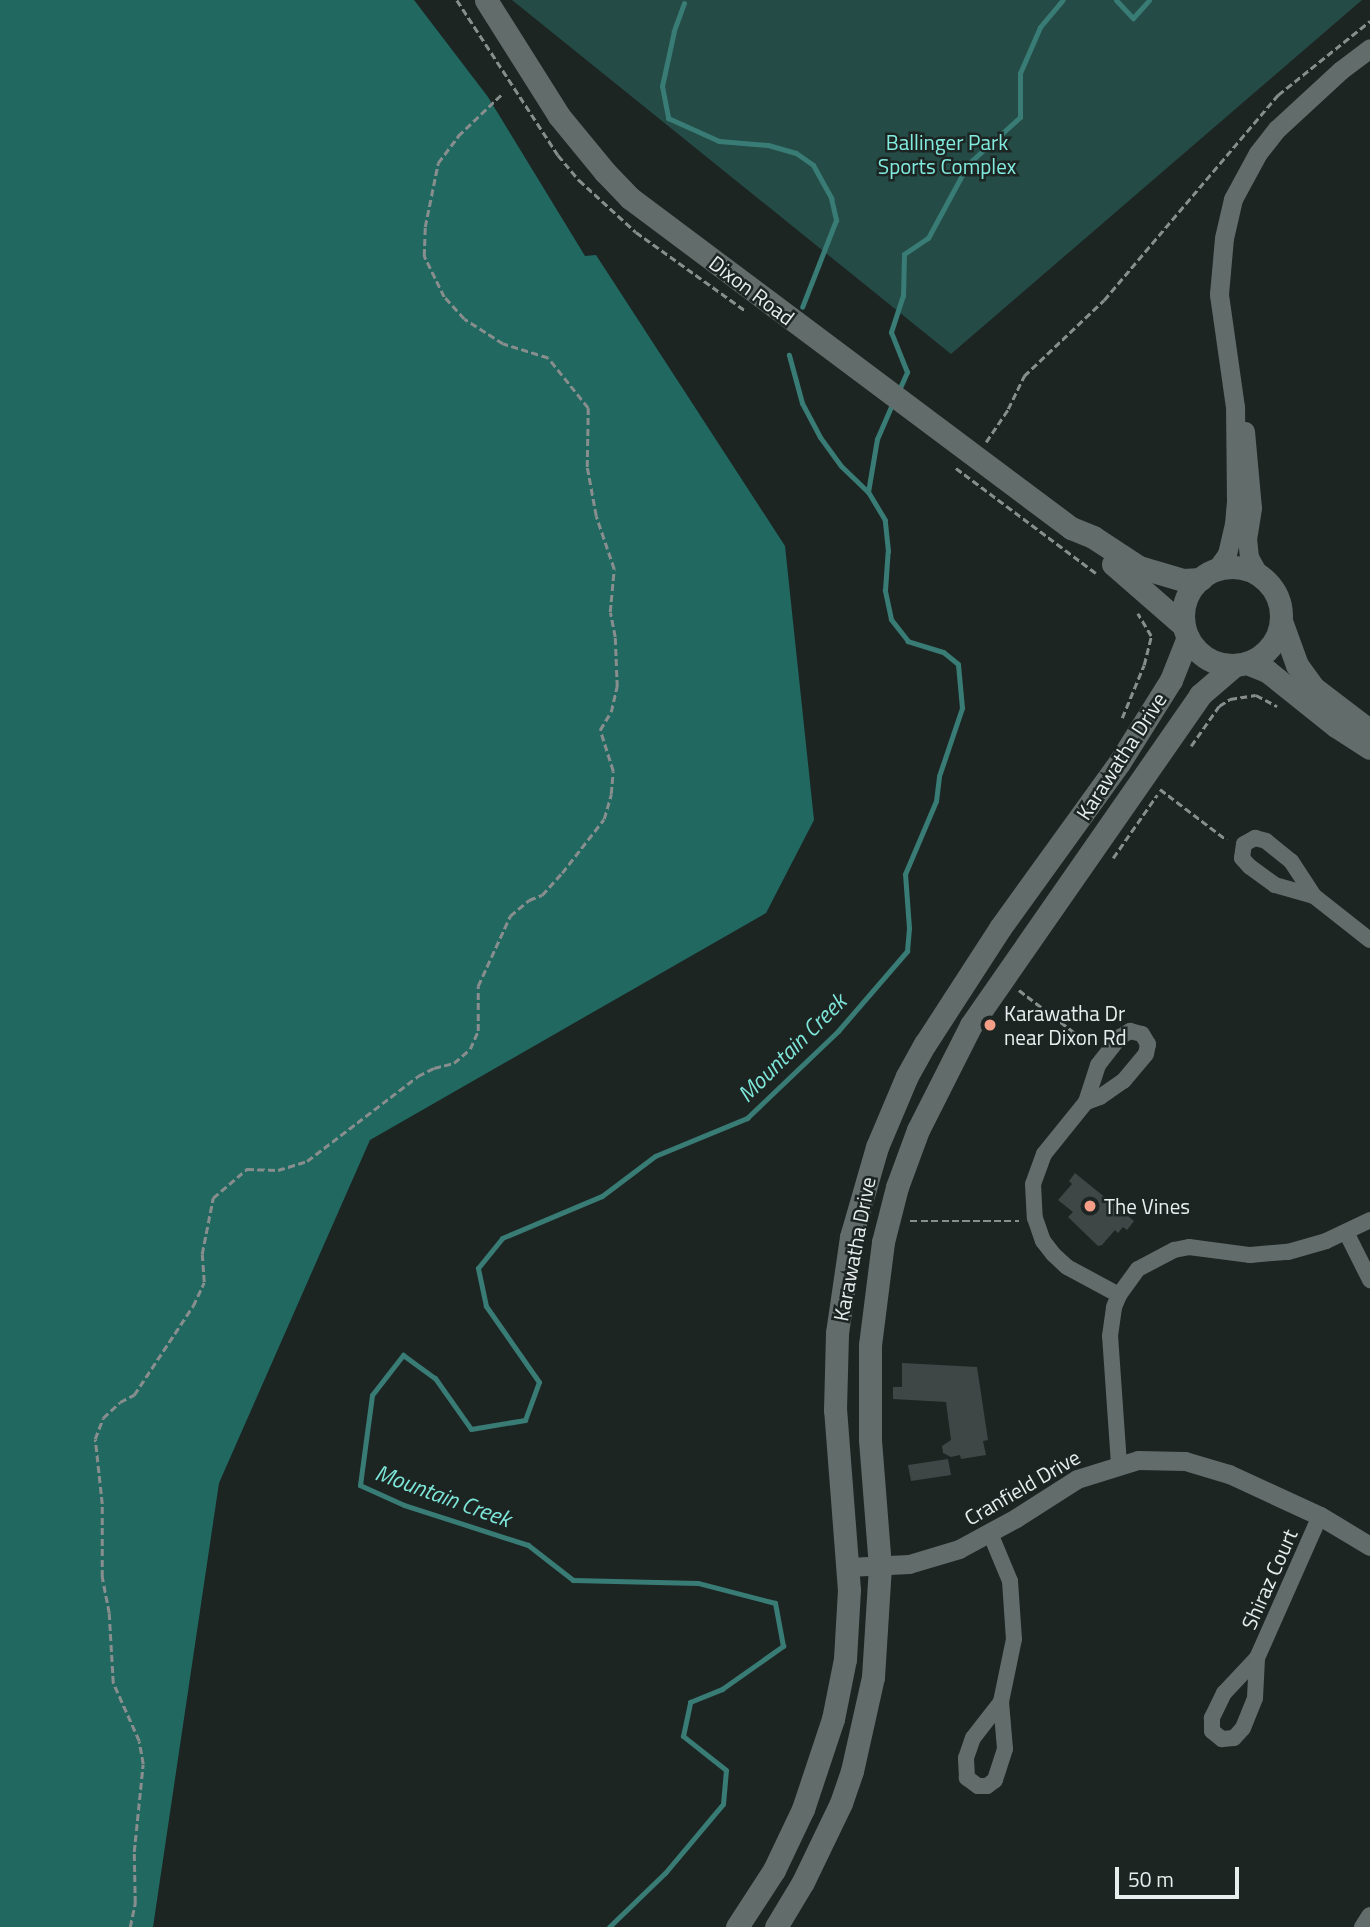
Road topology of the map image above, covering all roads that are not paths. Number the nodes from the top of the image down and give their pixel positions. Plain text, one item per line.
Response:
1 (486, 0) edge
2 (1370, 48) edge
3 (1235, 407) junction
4 (1071, 528) junction
5 (1207, 575) junction
6 (1259, 576) junction
7 (1281, 621) junction
8 (1186, 631) junction
9 (1241, 664) junction
10 (1370, 731) edge
11 (1370, 748) edge
12 (1314, 896) junction
13 (1370, 940) edge
14 (1086, 1102) junction
15 (1370, 1220) edge
16 (1346, 1232) junction
17 (1370, 1280) edge
18 (1119, 1295) junction
19 (1119, 1464) junction
20 (1320, 1516) junction
21 (990, 1533) junction
22 (1370, 1546) edge
23 (848, 1567) junction
24 (880, 1567) junction
25 (1257, 1658) junction
26 (1001, 1702) junction
27 (1370, 1916) edge
28 (737, 1927) edge
29 (776, 1927) edge
30 (1363, 1927) edge

1 - 4 main road, Dixon Road
2 - 3 street
3 - 5 street
3 - 6 street
4 - 5 main road, Dixon Road
4 - 8 main road, Dixon Road
5 - 6 main road
5 - 8 main road
6 - 7 main road
7 - 9 main road
7 - 10 main road
8 - 9 main road
8 - 23 main road, Karawatha Drive
9 - 11 main road
9 - 24 main road, Karawatha Drive
12 - 12 street
12 - 13 street
14 - 14 street
14 - 18 street
15 - 16 street
16 - 17 street
16 - 18 street
18 - 19 street
19 - 20 street, Cranfield Drive
19 - 21 street, Cranfield Drive
20 - 22 street, Cranfield Drive
20 - 25 street, Shiraz Court
21 - 24 street, Cranfield Drive
21 - 26 street
23 - 24 street, Cranfield Drive
23 - 28 main road, Karawatha Drive
24 - 29 main road, Karawatha Drive
25 - 25 street, Shiraz Court
26 - 26 street
27 - 30 street

